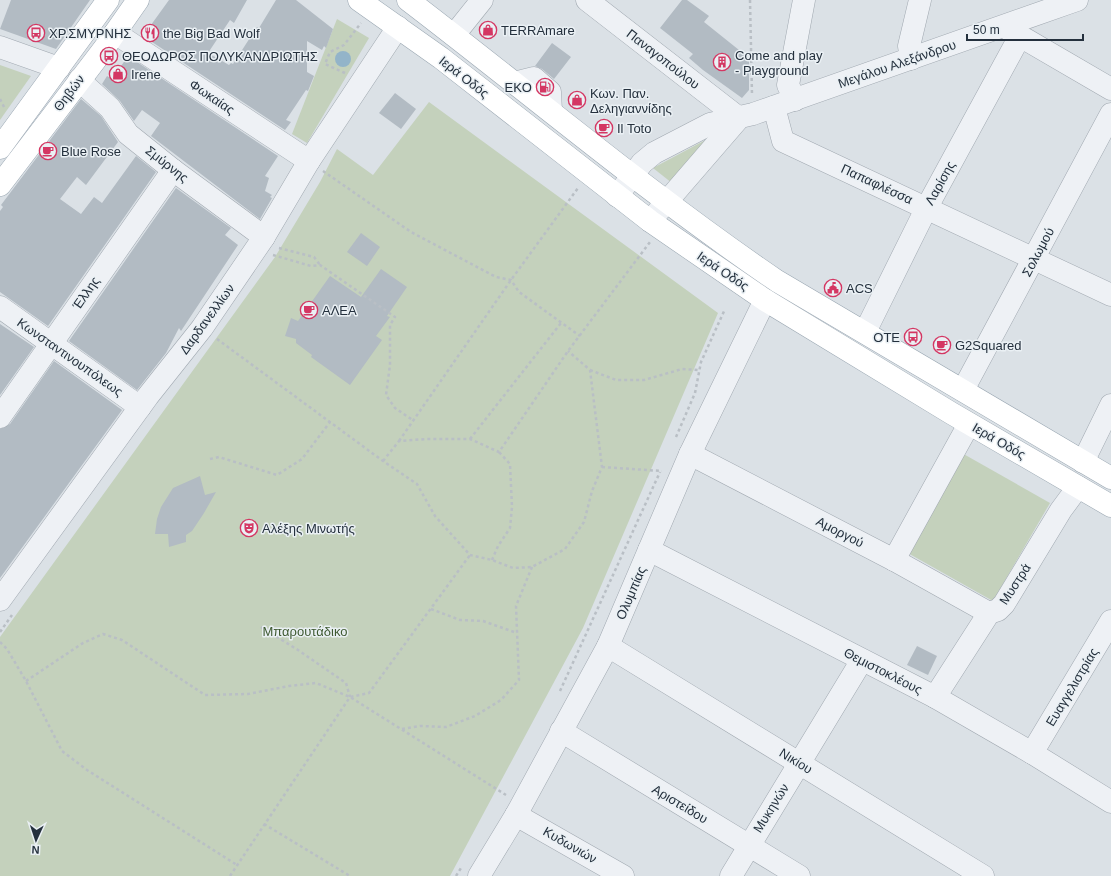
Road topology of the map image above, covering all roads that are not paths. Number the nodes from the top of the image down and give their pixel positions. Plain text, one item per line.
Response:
1 (108, 0) edge
2 (138, 0) edge
3 (359, 0) edge
4 (408, 0) edge
5 (482, 0) edge
6 (587, 0) edge
7 (804, 0) edge
8 (920, 0) edge
9 (1077, 0) edge
10 (1033, 8) edge
11 (398, 27) junction
12 (1011, 31) junction
13 (115, 33) junction
14 (454, 35) junction
15 (0, 47) edge
16 (911, 59) junction
17 (59, 68) junction
18 (78, 80) junction
19 (1111, 89) edge
20 (795, 100) junction
21 (774, 107) junction
22 (1111, 114) edge
23 (746, 116) junction
24 (0, 148) edge
25 (317, 167) junction
26 (173, 170) junction
27 (632, 176) junction
28 (0, 185) edge
29 (617, 196) junction
30 (666, 202) junction
31 (927, 207) junction
32 (650, 232) junction
33 (271, 246) junction
34 (1034, 260) junction
35 (1111, 295) edge
36 (765, 300) junction
37 (0, 307) edge
38 (865, 332) junction
39 (51, 343) junction
40 (963, 390) junction
41 (1111, 405) edge
42 (140, 407) junction
43 (0, 417) edge
44 (969, 424) junction
45 (690, 454) junction
46 (1083, 462) junction
47 (1111, 478) edge
48 (1078, 487) junction
49 (1111, 506) edge
50 (649, 550) junction
51 (894, 560) junction
52 (0, 600) edge
53 (989, 613) junction
54 (1111, 621) edge
55 (608, 646) junction
56 (862, 660) junction
57 (935, 697) junction
58 (561, 731) junction
59 (1032, 753) junction
60 (799, 763) junction
61 (1111, 802) edge
62 (509, 808) junction
63 (748, 845) junction
64 (471, 870) edge
65 (620, 875) edge
66 (731, 876) edge
67 (799, 876) edge
68 (983, 876) edge

1 - 17 main road, Θηβών
2 - 13 main road, Θηβών
3 - 11 main road, Ιερά Οδός
4 - 14 main road, Ιερά Οδός
5 - 14 street
6 - 23 street, Παναγοπούλου
7 - 20 street
8 - 16 street
9 - 10 street, Μεγάλου Αλεξάνδρου
10 - 12 street, Μεγάλου Αλεξάνδρου
11 - 25 street, Δαρδανελλίων
11 - 29 main road, Ιερά Οδός
12 - 16 street, Μεγάλου Αλεξάνδρου
12 - 19 street
12 - 31 street, Λαρίσης
13 - 18 main road, Θηβών
13 - 25 street, Φωκαίας
14 - 27 main road, Ιερά Οδός
15 - 17 street
16 - 20 street, Μεγάλου Αλεξάνδρου
17 - 24 main road, Θηβών
18 - 26 street, Σμύρνης
18 - 28 main road, Θηβών
20 - 21 street, Μεγάλου Αλεξάνδρου
21 - 23 street, Μεγάλου Αλεξάνδρου
21 - 31 street, Παπαφλέσσα
22 - 34 street, Σολωμού
23 - 27 street, Μεγάλου Αλεξάνδρου
23 - 30 street
25 - 33 street, Δαρδανελλίων
26 - 33 street, Σμύρνης
26 - 39 street, Έλλης
27 - 29 street, Μεγάλου Αλεξάνδρου
27 - 30 main road, Ιερά Οδός
29 - 32 main road, Ιερά Οδός
30 - 32 street
30 - 38 main road, Ιερά Οδός
31 - 34 street, Παπαφλέσσα
31 - 38 street, Λαρίσης
32 - 36 main road, Ιερά Οδός
33 - 42 street, Δαρδανελλίων
34 - 35 street, Παπαφλέσσα
34 - 40 street, Σολωμού
36 - 44 main road, Ιερά Οδός
36 - 45 street, Ολυμπίας
37 - 39 street, Κωνσταντινουπόλεως
38 - 40 main road, Ιερά Οδός
39 - 42 street, Κωνσταντινουπόλεως
39 - 43 street, Έλλης
40 - 46 main road, Ιερά Οδός
41 - 46 street
42 - 52 street, Δαρδανελλίων
44 - 48 main road, Ιερά Οδός
44 - 51 street
45 - 50 street, Ολυμπίας
45 - 51 street, Αμοργού
46 - 47 main road, Ιερά Οδός
48 - 49 main road, Ιερά Οδός
48 - 53 street, Μυστρά
50 - 55 street, Ολυμπίας
50 - 56 street, Θεμιστοκλέους
51 - 53 street, Αμοργού
53 - 57 street, Μυστρά
54 - 59 street, Ευαγγελιστρίας
55 - 58 street, Ολυμπίας
55 - 60 street, Νικίου
56 - 57 street, Θεμιστοκλέους
56 - 60 street, Μυκηνών
57 - 59 street, Θεμιστοκλέους
58 - 62 street, Ολυμπίας
58 - 63 street, Αριστείδου
59 - 61 street, Θεμιστοκλέους
60 - 63 street, Μυκηνών
60 - 68 street, Νικίου
62 - 64 street, Ολυμπίας
62 - 65 street, Κυδωνιών
63 - 66 street, Μυκηνών
63 - 67 street, Αριστείδου

